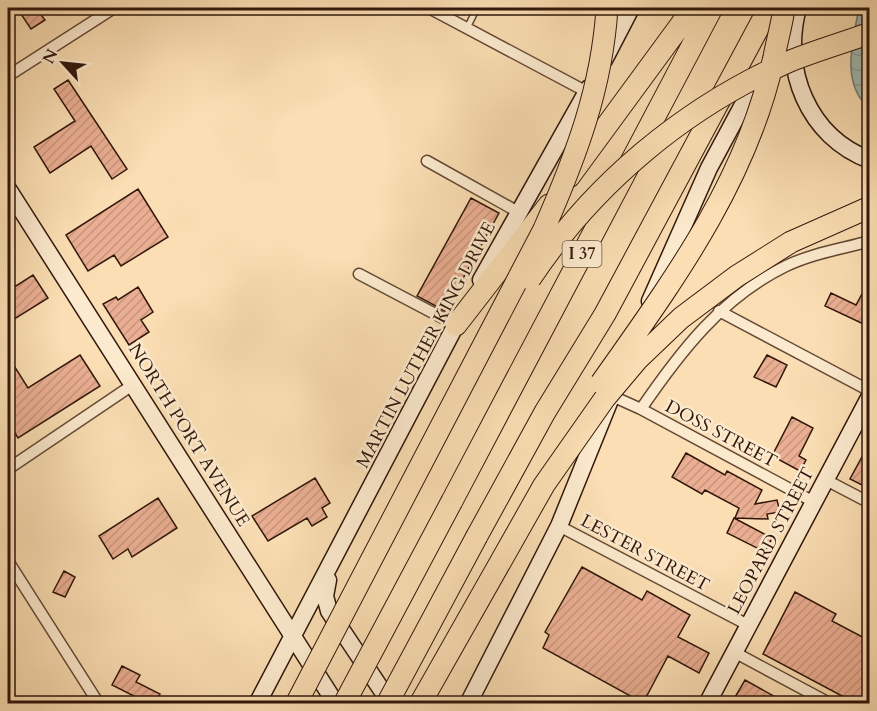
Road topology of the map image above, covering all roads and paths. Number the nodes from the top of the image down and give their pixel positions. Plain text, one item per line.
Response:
1 (114, 8) edge
2 (429, 8) edge
3 (477, 8) edge
4 (606, 8) edge
5 (631, 8) edge
6 (699, 8) edge
7 (769, 8) edge
8 (784, 8) edge
9 (796, 8) edge
10 (467, 28) junction
11 (870, 33) edge
12 (8, 76) edge
13 (587, 92) junction
14 (870, 160) edge
15 (427, 161) dead end
16 (8, 189) edge
17 (870, 207) edge
18 (520, 213) junction
19 (870, 240) edge
20 (359, 274) dead end
21 (719, 311) junction
22 (456, 325) junction
23 (466, 378) junction
24 (134, 384) junction
25 (870, 391) edge
26 (612, 396) junction
27 (870, 396) edge
28 (641, 409) junction
29 (8, 469) edge
30 (826, 480) junction
31 (543, 485) junction
32 (814, 502) junction
33 (870, 503) edge
34 (559, 526) junction
35 (334, 559) junction
36 (8, 561) edge
37 (748, 626) junction
38 (294, 637) junction
39 (734, 652) junction
40 (99, 704) edge
41 (257, 704) edge
42 (296, 704) edge
43 (336, 704) edge
44 (344, 704) edge
45 (389, 704) edge
46 (420, 704) edge
47 (468, 704) edge
48 (707, 704) edge
49 (831, 704) edge

1 - 12 street
2 - 10 street
3 - 10 lane
4 - 23 highway, bridge
5 - 13 main road, MARTIN LUTHER KING DRIVE
6 - 22 highway
6 - 44 highway, I 37, bridge
7 - 45 highway, I 37, bridge
8 - 31 highway, bridge
9 - 14 main road
9 - 26 main road
10 - 13 street
11 - 23 highway, bridge
13 - 18 main road, MARTIN LUTHER KING DRIVE
15 - 18 street
16 - 24 main road, NORTH PORT AVENUE
17 - 31 highway, bridge
18 - 22 main road, MARTIN LUTHER KING DRIVE
19 - 21 street
20 - 22 street
21 - 25 street
21 - 28 street
22 - 35 main road, MARTIN LUTHER KING DRIVE
23 - 42 highway, bridge
24 - 29 street
24 - 38 main road, NORTH PORT AVENUE
26 - 28 street, DOSS STREET
26 - 34 main road
27 - 30 main road, LEOPARD STREET
28 - 32 street, DOSS STREET
30 - 32 main road, LEOPARD STREET
30 - 33 street
31 - 46 highway, bridge
32 - 37 main road, LEOPARD STREET
34 - 37 street, LESTER STREET
34 - 47 main road
35 - 38 main road, MARTIN LUTHER KING DRIVE
35 - 45 main road
36 - 40 street
37 - 39 main road, LEOPARD STREET
38 - 41 main road, MARTIN LUTHER KING DRIVE
38 - 43 main road, NORTH PORT AVENUE
39 - 48 main road, LEOPARD STREET
39 - 49 street

